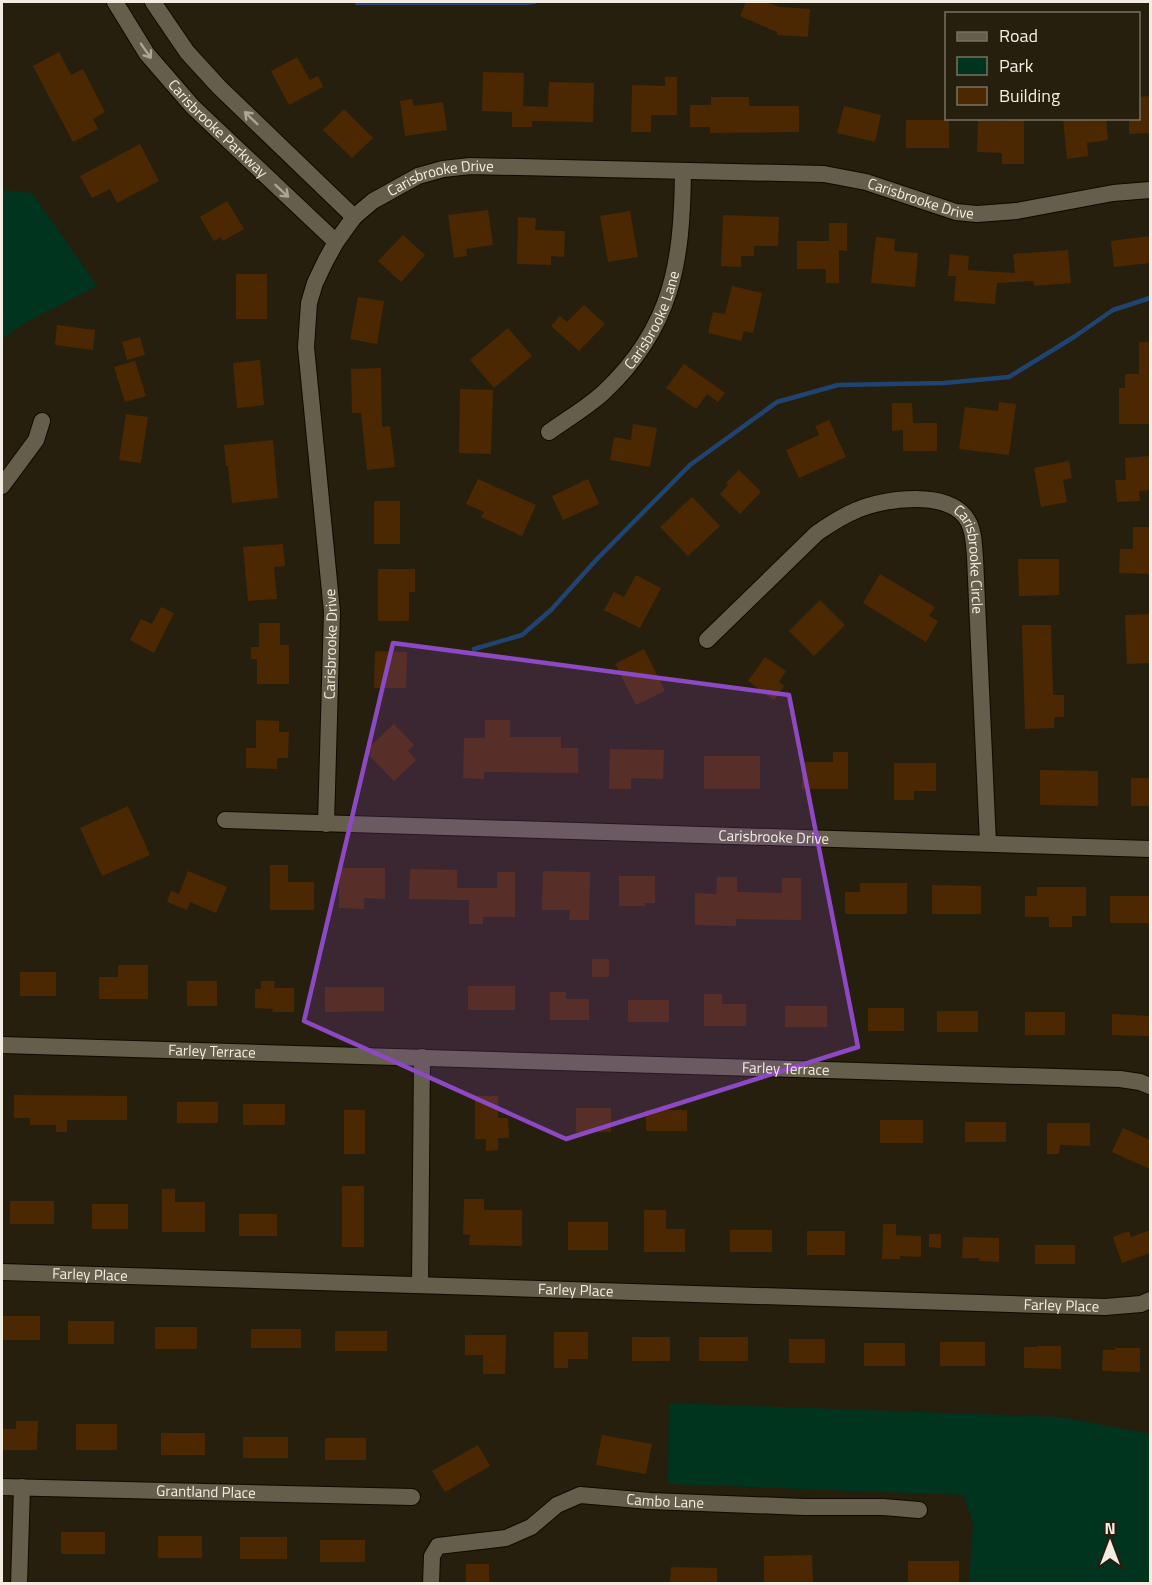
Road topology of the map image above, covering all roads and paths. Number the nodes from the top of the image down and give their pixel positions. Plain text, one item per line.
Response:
1 (115, 2) edge
2 (153, 2) edge
3 (683, 171) junction
4 (1150, 190) edge
5 (354, 217) junction
6 (336, 242) junction
7 (42, 422) dead end
8 (549, 432) dead end
9 (2, 486) edge
10 (707, 640) dead end
11 (225, 820) dead end
12 (326, 824) junction
13 (988, 843) junction
14 (1150, 849) edge
15 (2, 1044) edge
16 (422, 1058) junction
17 (1150, 1086) edge
18 (2, 1272) edge
19 (420, 1285) junction
20 (1150, 1300) edge
21 (2, 1487) edge
22 (22, 1487) junction
23 (412, 1497) dead end
24 (919, 1510) dead end
25 (19, 1584) edge
26 (431, 1584) edge

1 -> 6 street, Carisbrooke Parkway
5 -> 2 street, Carisbrooke Parkway
3 - 4 street, Carisbrooke Drive
3 - 5 street, Carisbrooke Drive
3 - 8 street, Carisbrooke Lane
5 - 6 street, Carisbrooke Drive
6 - 12 street, Carisbrooke Drive
7 - 9 street
10 - 13 street, Carisbrooke Circle
11 - 12 street, Carisbrooke Drive
12 - 13 street, Carisbrooke Drive
13 - 14 street, Carisbrooke Drive
15 - 16 street, Farley Terrace
16 - 17 street, Farley Terrace
16 - 19 street
18 - 19 street, Farley Place
19 - 20 street, Farley Place
21 - 22 street, Grantland Place
22 - 23 street, Grantland Place
22 - 25 street
24 - 26 street, Cambo Lane

